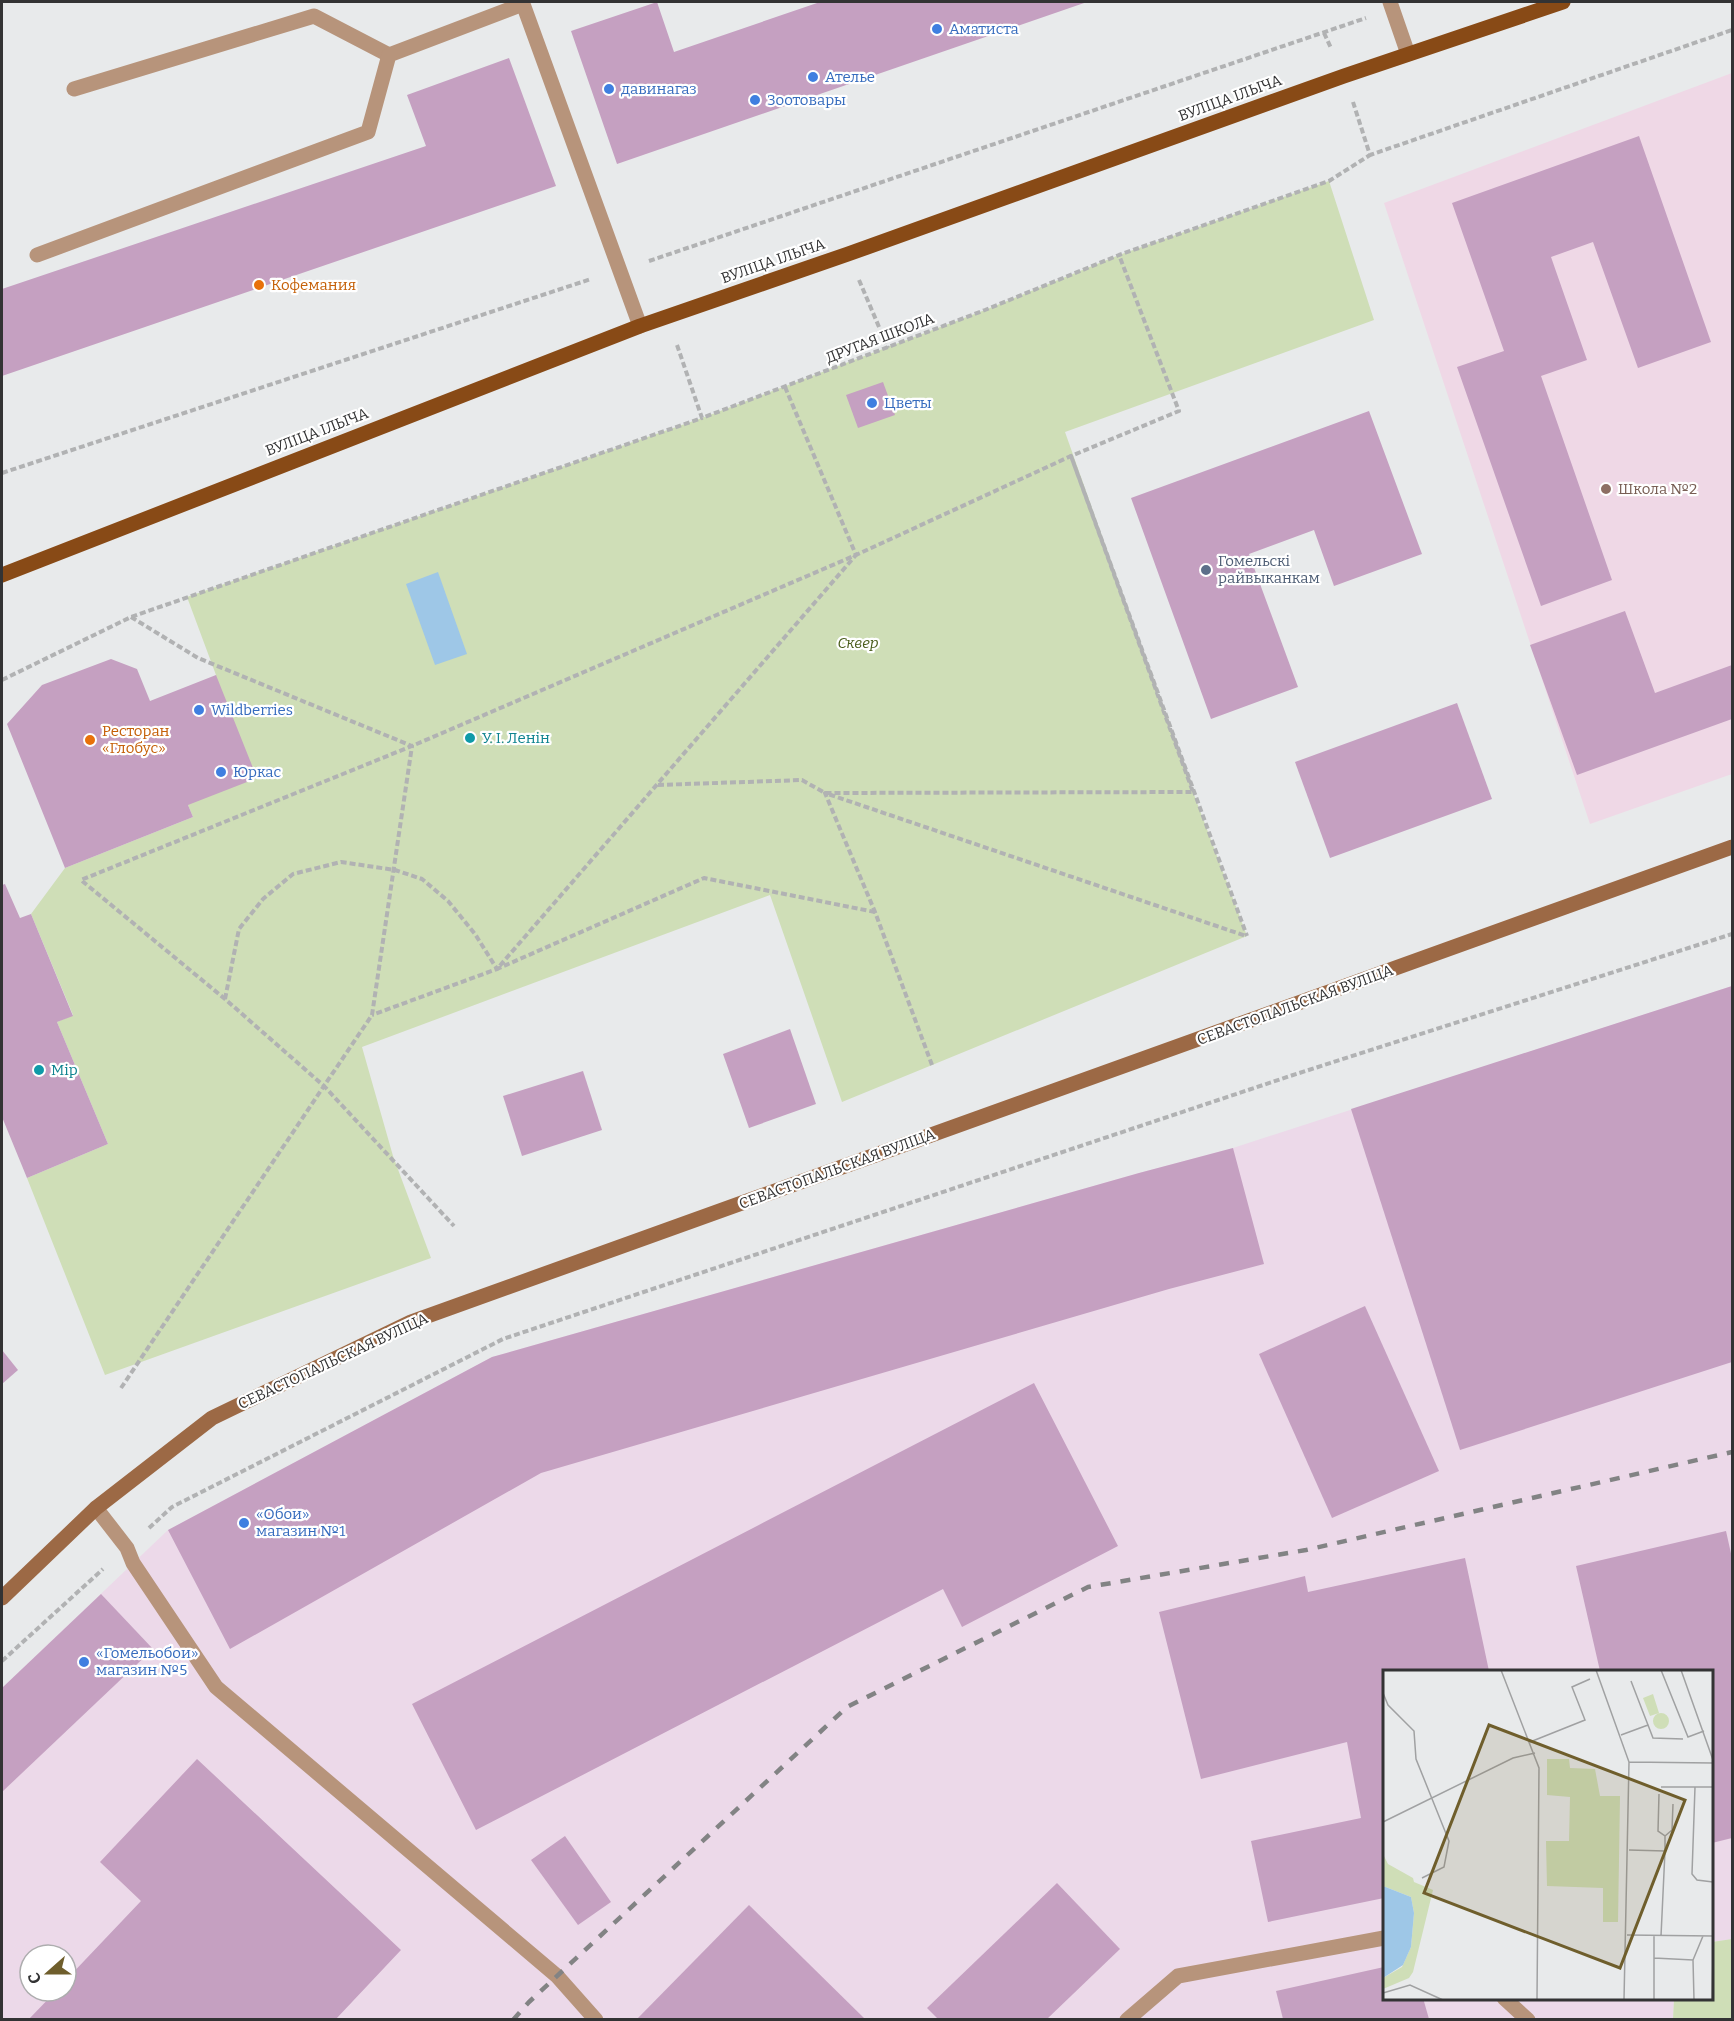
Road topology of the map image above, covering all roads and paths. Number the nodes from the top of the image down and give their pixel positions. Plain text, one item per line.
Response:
1 (1390, 2) edge
2 (1563, 2) edge
3 (526, 3) edge
4 (1732, 30) edge
5 (1408, 54) junction
6 (389, 55) junction
7 (74, 89) dead end
8 (1356, 109) dead end
9 (1370, 155) junction
10 (848, 254) junction
11 (36, 255) dead end
12 (1119, 255) junction
13 (619, 270) junction
14 (640, 326) junction
15 (888, 348) junction
16 (702, 418) dead end
17 (1071, 456) junction
18 (2, 473) edge
19 (856, 555) junction
20 (2, 574) edge
21 (131, 616) junction
22 (2, 680) edge
23 (412, 746) junction
24 (658, 785) junction
25 (825, 793) junction
26 (1732, 847) edge
27 (395, 870) junction
28 (875, 912) junction
29 (1732, 934) edge
30 (497, 969) junction
31 (225, 999) junction
32 (372, 1015) junction
33 (932, 1065) dead end
34 (324, 1086) junction
35 (454, 1226) dead end
36 (121, 1388) dead end
37 (96, 1508) junction
38 (127, 1548) junction
39 (4, 1592) edge
40 (2, 1661) edge
41 (1383, 1938) edge
42 (1506, 2000) edge
43 (596, 2019) edge
44 (1127, 2019) edge
45 (1528, 2019) edge

1 - 5 street
2 - 5 main road, ВУЛІЦА ІЛЬІЧА
3 - 6 street
3 - 13 street
4 - 9 path, ДРУГАЯ ШКОЛА
5 - 10 main road, ВУЛІЦА ІЛЬІЧА
6 - 7 street
6 - 11 street
8 - 9 path
9 - 12 path, ДРУГАЯ ШКОЛА
10 - 14 main road, ВУЛІЦА ІЛЬІЧА
10 - 15 path
12 - 15 path, ДРУГАЯ ШКОЛА
12 - 17 path
13 - 14 street
13 - 18 path
14 - 20 main road, ВУЛІЦА ІЛЬІЧА
15 - 19 path, ДРУГАЯ ШКОЛА
16 - 21 path
17 - 19 path
17 - 25 path
17 - 25 path
19 - 23 path
19 - 24 path
21 - 22 path
21 - 23 path
23 - 27 path
23 - 31 path
24 - 25 path
24 - 30 path
25 - 28 path
26 - 37 street, СЕВАСТОПАЛЬСКАЯ ВУЛІЦА
27 - 30 path
27 - 31 path
27 - 32 path
28 - 30 path
28 - 33 path
29 - 38 path
30 - 32 path
31 - 34 path
32 - 34 path
34 - 35 path
34 - 36 path
37 - 38 street
37 - 39 street, СЕВАСТОПАЛЬСКАЯ ВУЛІЦА
38 - 40 path
38 - 43 street
41 - 44 street
42 - 45 street

